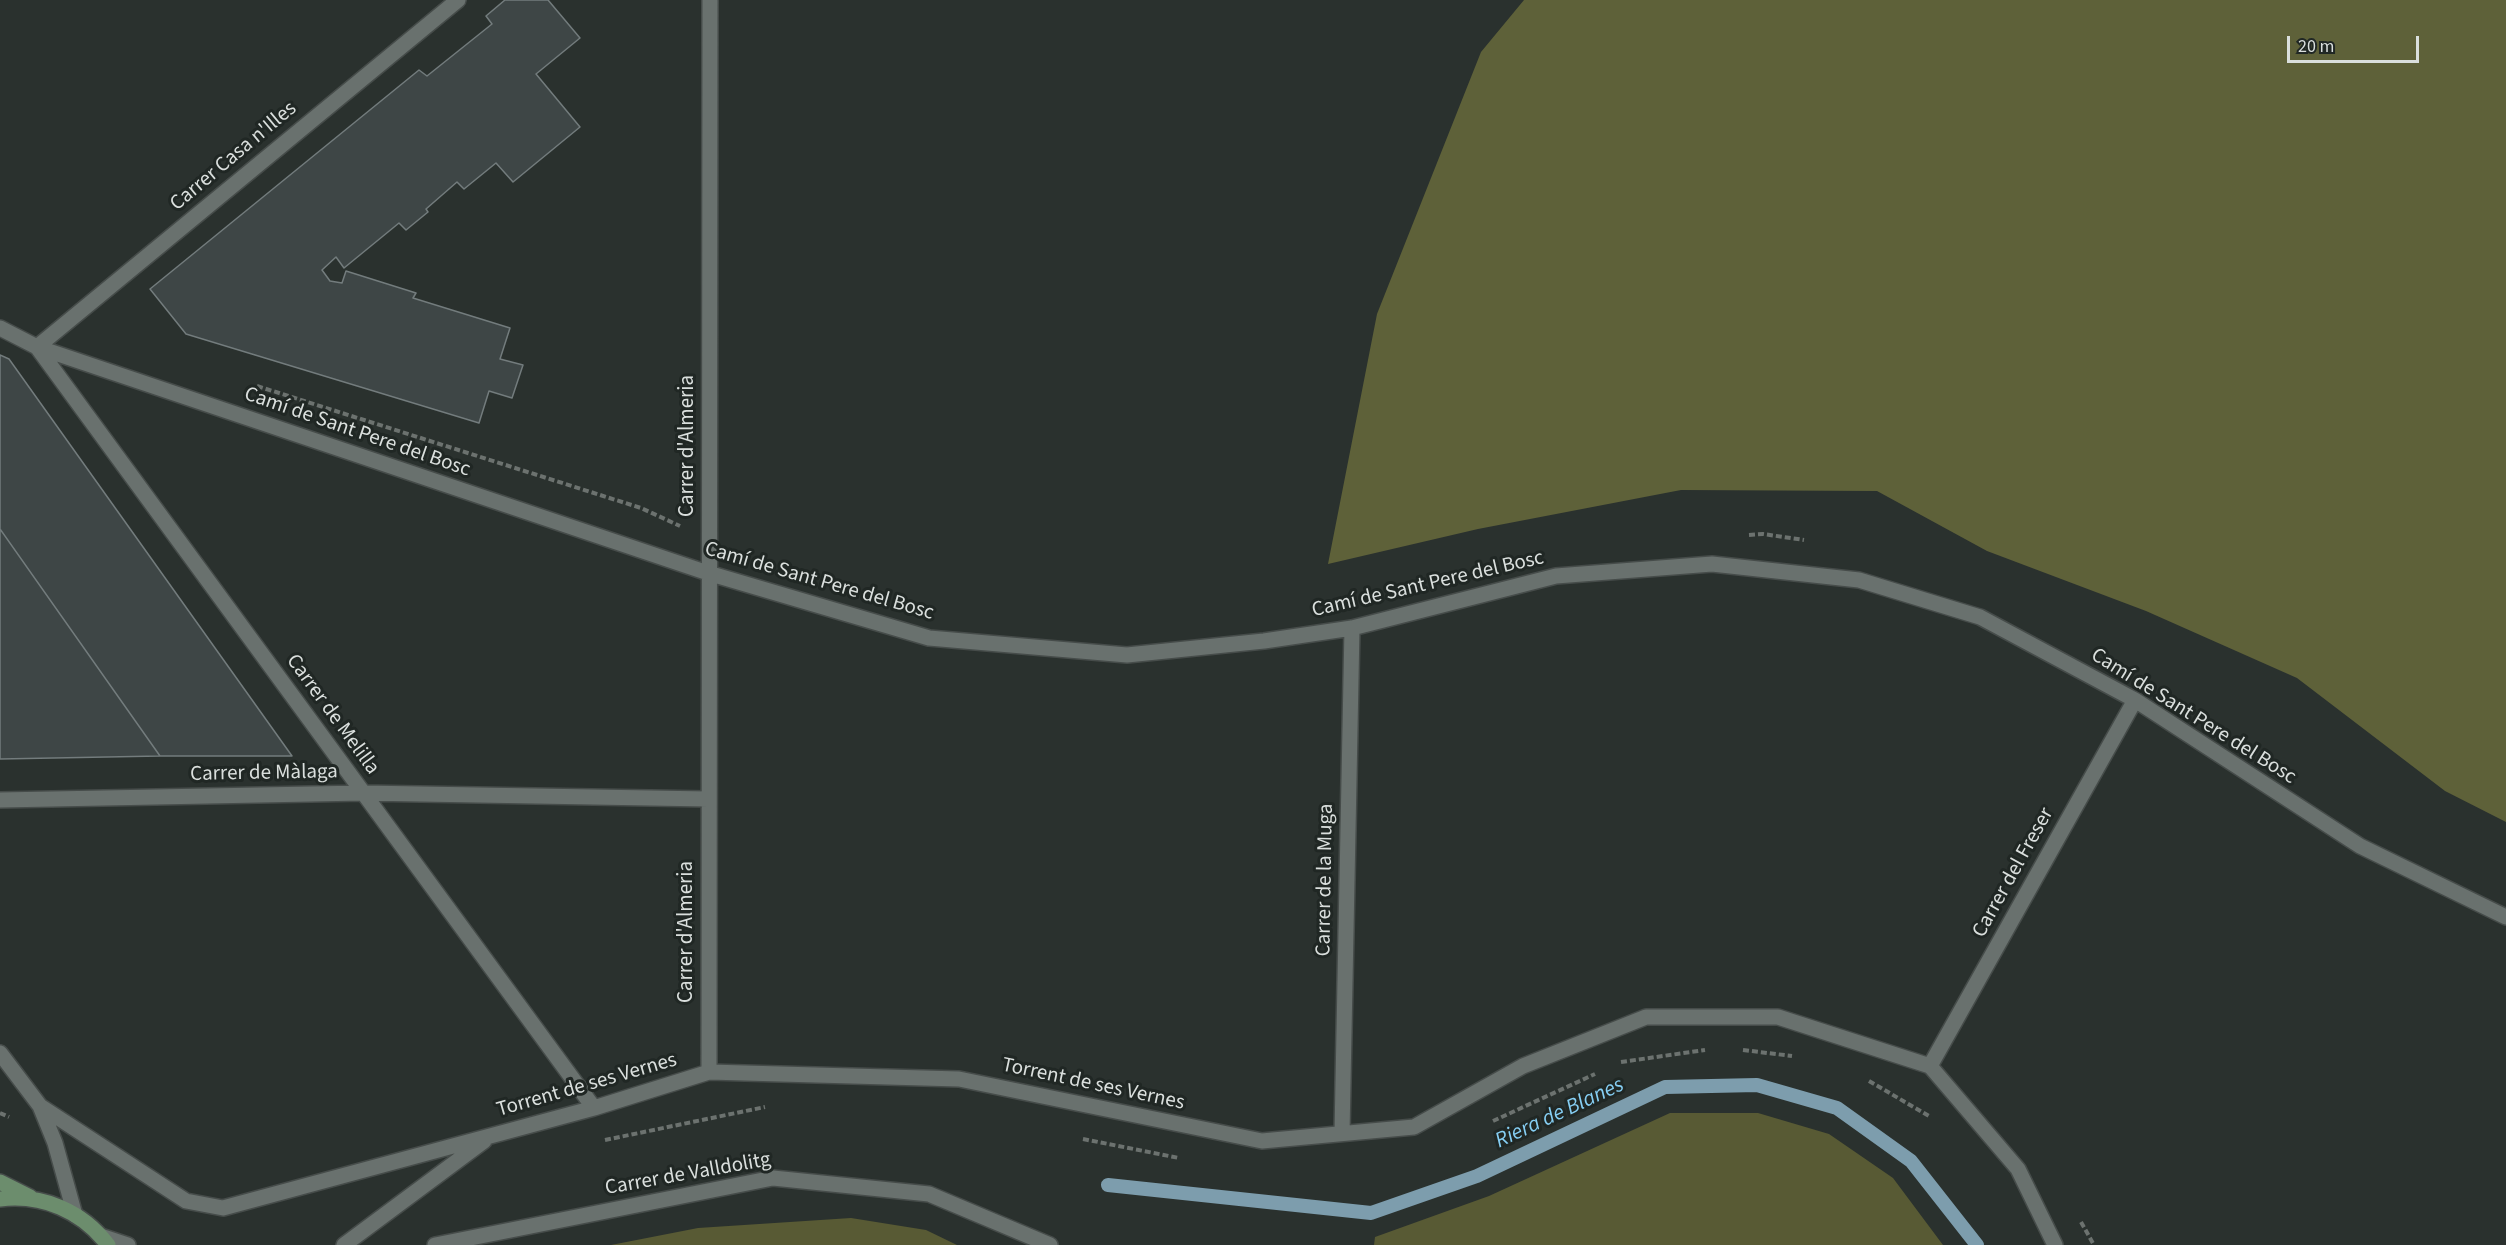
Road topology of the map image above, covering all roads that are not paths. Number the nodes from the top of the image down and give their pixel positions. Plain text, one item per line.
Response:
1 (458, 0) edge
2 (710, 0) edge
3 (0, 328) edge
4 (37, 347) junction
5 (708, 573) junction
6 (1352, 628) junction
7 (2135, 700) junction
8 (363, 793) junction
9 (708, 799) junction
10 (0, 800) edge
11 (2506, 917) edge
12 (0, 1053) edge
13 (1930, 1066) junction
14 (708, 1072) junction
15 (40, 1106) junction
16 (594, 1108) junction
17 (1342, 1133) junction
18 (491, 1136) junction
19 (0, 1182) edge
20 (0, 1199) edge
21 (32, 1199) junction
22 (75, 1215) junction
23 (105, 1240) edge
24 (128, 1245) edge
25 (344, 1245) edge
26 (435, 1245) edge
27 (1050, 1245) edge
28 (2055, 1245) edge

1 - 4 street, Carrer Casa n'Illes
2 - 5 street, Carrer d'Almeria
3 - 4 street, Camí de Sant Pere del Bosc
4 - 5 street, Camí de Sant Pere del Bosc
4 - 8 street, Carrer de Melilla
5 - 6 street, Camí de Sant Pere del Bosc
5 - 9 street, Carrer d'Almeria
6 - 7 street, Camí de Sant Pere del Bosc
6 - 17 street, Carrer de la Muga
7 - 11 street, Camí de Sant Pere del Bosc
7 - 13 street, Carrer del Freser
8 - 9 street, Carrer de Màlaga
8 - 10 street, Carrer de Màlaga
8 - 16 street, Carrer de Melilla
9 - 14 street, Carrer d'Almeria
12 - 15 street
13 - 17 street, Torrent de ses Vernes
13 - 28 street
14 - 16 street, Torrent de ses Vernes
14 - 17 street, Torrent de ses Vernes
15 - 18 street, Torrent de ses Vernes
15 - 22 street
16 - 18 street, Torrent de ses Vernes
18 - 25 street
19 - 21 main road
20 - 21 main road
21 - 22 main road
22 - 23 main road
23 - 24 street
26 - 27 street, Carrer de Valldolitg

